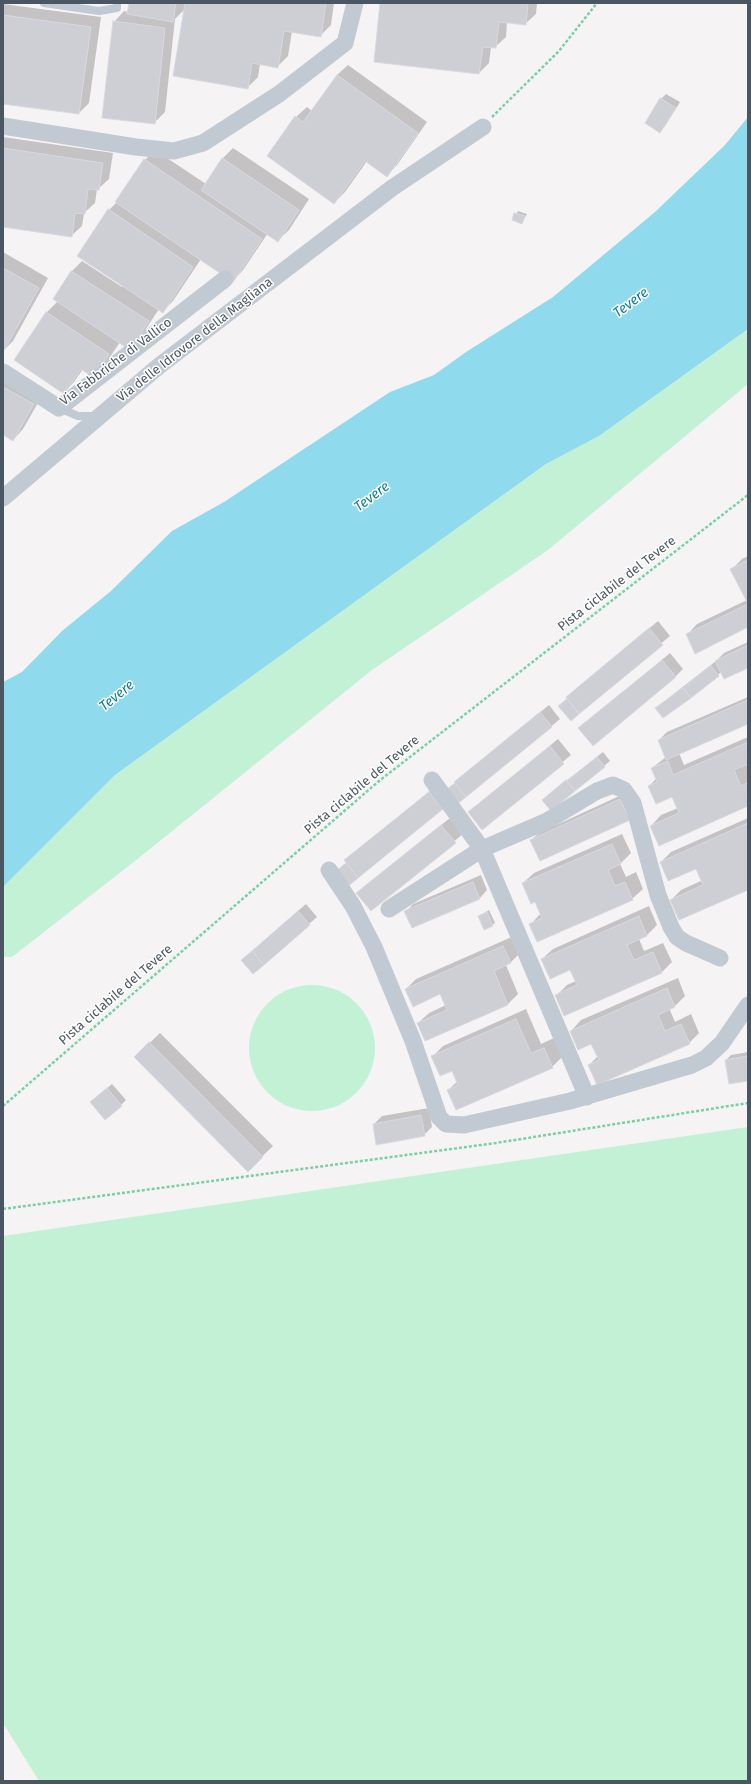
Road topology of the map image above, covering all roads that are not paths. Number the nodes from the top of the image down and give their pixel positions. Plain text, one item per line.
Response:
1 (44, 3) edge
2 (117, 3) edge
3 (355, 3) edge
4 (3, 126) edge
5 (483, 127) road end
6 (225, 279) dead end
7 (3, 372) edge
8 (59, 408) junction
9 (100, 416) junction
10 (3, 498) edge
11 (432, 780) dead end
12 (482, 849) junction
13 (329, 870) dead end
14 (389, 909) dead end
15 (720, 958) dead end
16 (748, 1005) edge
17 (587, 1097) junction

1 - 2 lane
3 - 4 street
5 - 9 street, Via delle Idrovore della Magliana
6 - 8 street, Via Fabbriche di Vallico
7 - 8 street, Via Fabbriche di Vallico
8 - 9 lane
9 - 10 street, Via delle Idrovore della Magliana
11 - 12 street
12 - 14 street
12 - 15 street
12 - 17 street
13 - 17 street
16 - 17 street

